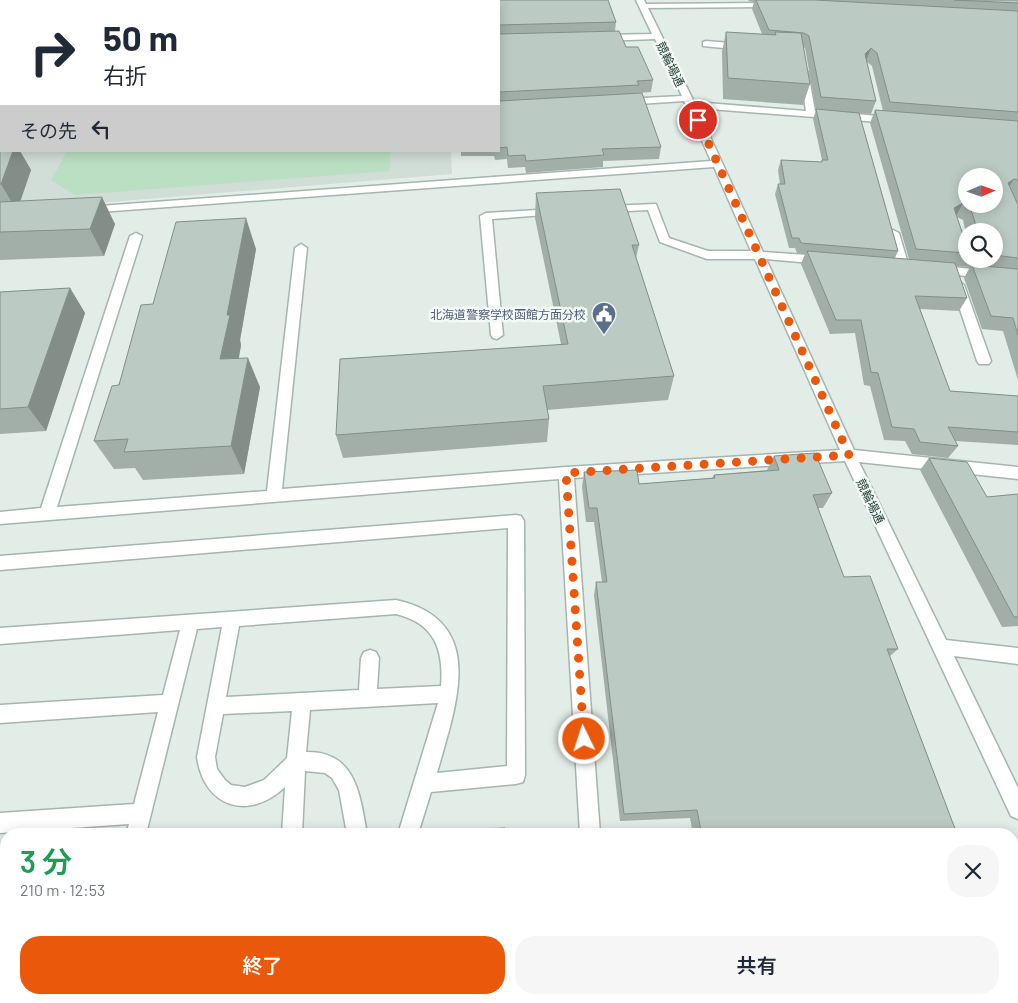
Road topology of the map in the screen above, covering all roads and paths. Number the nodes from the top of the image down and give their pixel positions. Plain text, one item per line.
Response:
1 (641, 3) edge
2 (783, 6) edge
3 (657, 36) junction
4 (598, 38) edge
5 (706, 44) dead end
6 (753, 47) edge
7 (802, 60) edge
8 (618, 102) edge
9 (689, 102) junction
10 (811, 114) junction
11 (899, 121) edge
12 (718, 164) junction
13 (594, 210) edge
14 (80, 211) edge
15 (564, 211) edge
16 (890, 221) edge
17 (136, 236) dead end
18 (301, 248) dead end
19 (759, 255) junction
20 (836, 261) edge
21 (902, 267) edge
22 (970, 268) edge
23 (928, 269) edge
24 (954, 272) junction
25 (972, 273) junction
26 (1018, 277) edge
27 (497, 335) dead end
28 (984, 361) dead end
29 (849, 455) junction
30 (566, 473) junction
31 (1018, 473) edge
32 (274, 496) junction
33 (47, 514) junction
34 (0, 518) edge
35 (0, 563) edge
36 (232, 618) junction
37 (191, 621) junction
38 (0, 636) edge
39 (941, 647) junction
40 (1018, 656) edge
41 (370, 658) dead end
42 (449, 694) junction
43 (367, 699) junction
44 (302, 702) junction
45 (169, 703) junction
46 (216, 706) junction
47 (0, 714) edge
48 (296, 762) junction
49 (425, 783) junction
50 (1018, 809) edge
51 (141, 813) junction
52 (0, 823) edge
53 (137, 828) edge
54 (292, 828) edge
55 (356, 828) edge
56 (410, 828) edge
57 (590, 828) edge

1 - 2 street
1 - 3 street, 競輪場通
3 - 4 street
3 - 9 street, 競輪場通
5 - 6 street
7 - 10 street
8 - 9 street
9 - 10 street
9 - 12 street, 競輪場通
10 - 11 street
12 - 14 street
12 - 19 street, 競輪場通
13 - 19 street
15 - 27 street
16 - 21 street
17 - 33 street
18 - 32 street
19 - 20 street
19 - 29 street, 競輪場通
22 - 25 street
23 - 24 street
24 - 25 street
24 - 28 street
25 - 26 street
29 - 30 street
29 - 31 street
29 - 39 street, 競輪場通
30 - 32 street
30 - 57 street
32 - 33 street
33 - 34 street
35 - 49 street
36 - 37 street
36 - 42 street
36 - 46 street
37 - 38 street
37 - 45 street
39 - 40 street
39 - 50 street, 競輪場通
41 - 43 street
42 - 43 street
42 - 49 street
43 - 44 street
44 - 46 street
44 - 48 street
45 - 47 street
45 - 51 street
46 - 48 street
48 - 54 street
48 - 55 street
49 - 56 street
51 - 52 street
51 - 53 street

